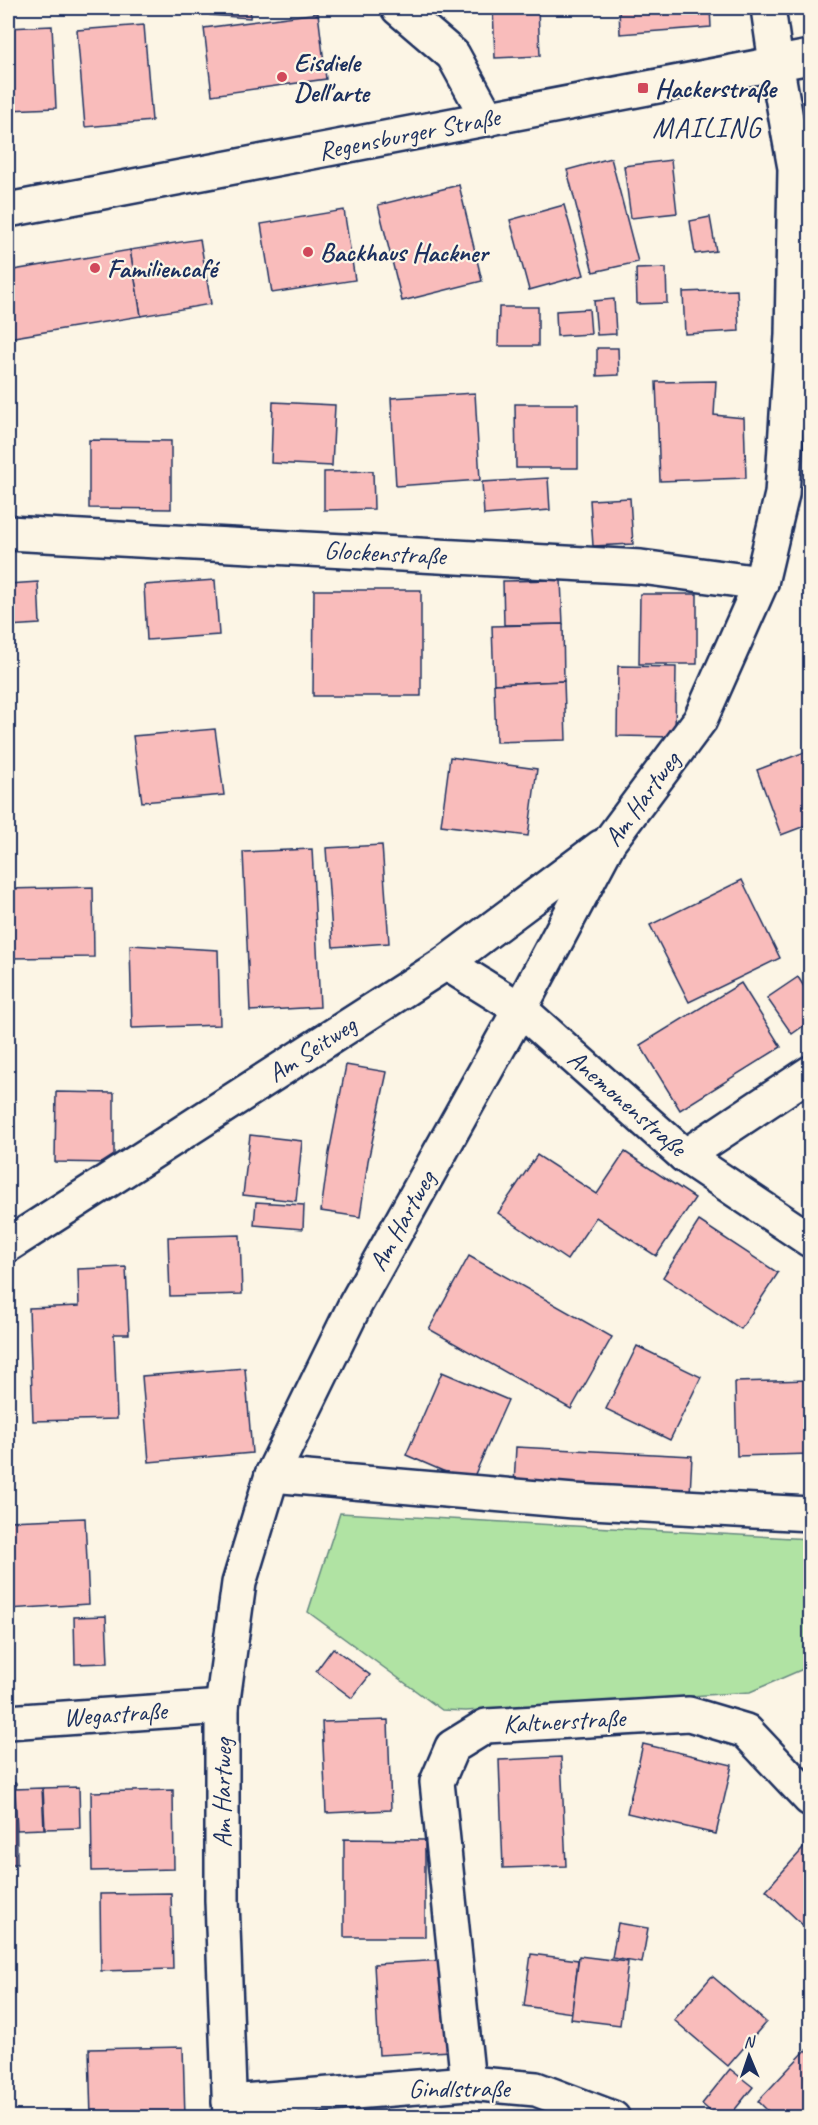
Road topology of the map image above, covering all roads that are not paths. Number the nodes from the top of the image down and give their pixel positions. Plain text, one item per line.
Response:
1 (398, 8) edge
2 (768, 8) edge
3 (810, 57) edge
4 (776, 63) junction
5 (488, 119) junction
6 (8, 210) edge
7 (796, 488) edge
8 (8, 533) edge
9 (761, 583) junction
10 (609, 842) junction
11 (446, 963) junction
12 (520, 1009) junction
13 (810, 1073) edge
14 (685, 1156) junction
15 (11, 1233) edge
16 (810, 1240) edge
17 (272, 1475) junction
18 (810, 1514) edge
19 (222, 1707) junction
20 (8, 1722) edge
21 (810, 1799) edge
22 (468, 2083) junction
23 (229, 2110) edge
24 (613, 2118) edge

1 - 5 street
2 - 4 street, Am Hartweg
3 - 4 street, Regensburger Straße
4 - 5 street, Regensburger Straße
4 - 7 street, Am Hartweg
5 - 6 street, Regensburger Straße
7 - 9 street, Am Hartweg
8 - 9 street, Glockenstraße
9 - 10 street, Am Hartweg
10 - 11 street, Am Seitweg
10 - 12 street, Am Hartweg
11 - 12 street, Anemonenstraße
11 - 15 street, Am Seitweg
12 - 14 street, Anemonenstraße
12 - 17 street, Am Hartweg
13 - 14 street
14 - 16 street, Anemonenstraße
17 - 18 street
17 - 19 street, Am Hartweg
19 - 20 street, Wegastraße
19 - 23 street, Am Hartweg
21 - 22 street, Kaltnerstraße
22 - 23 street, Gindlstraße
22 - 24 street, Gindlstraße

